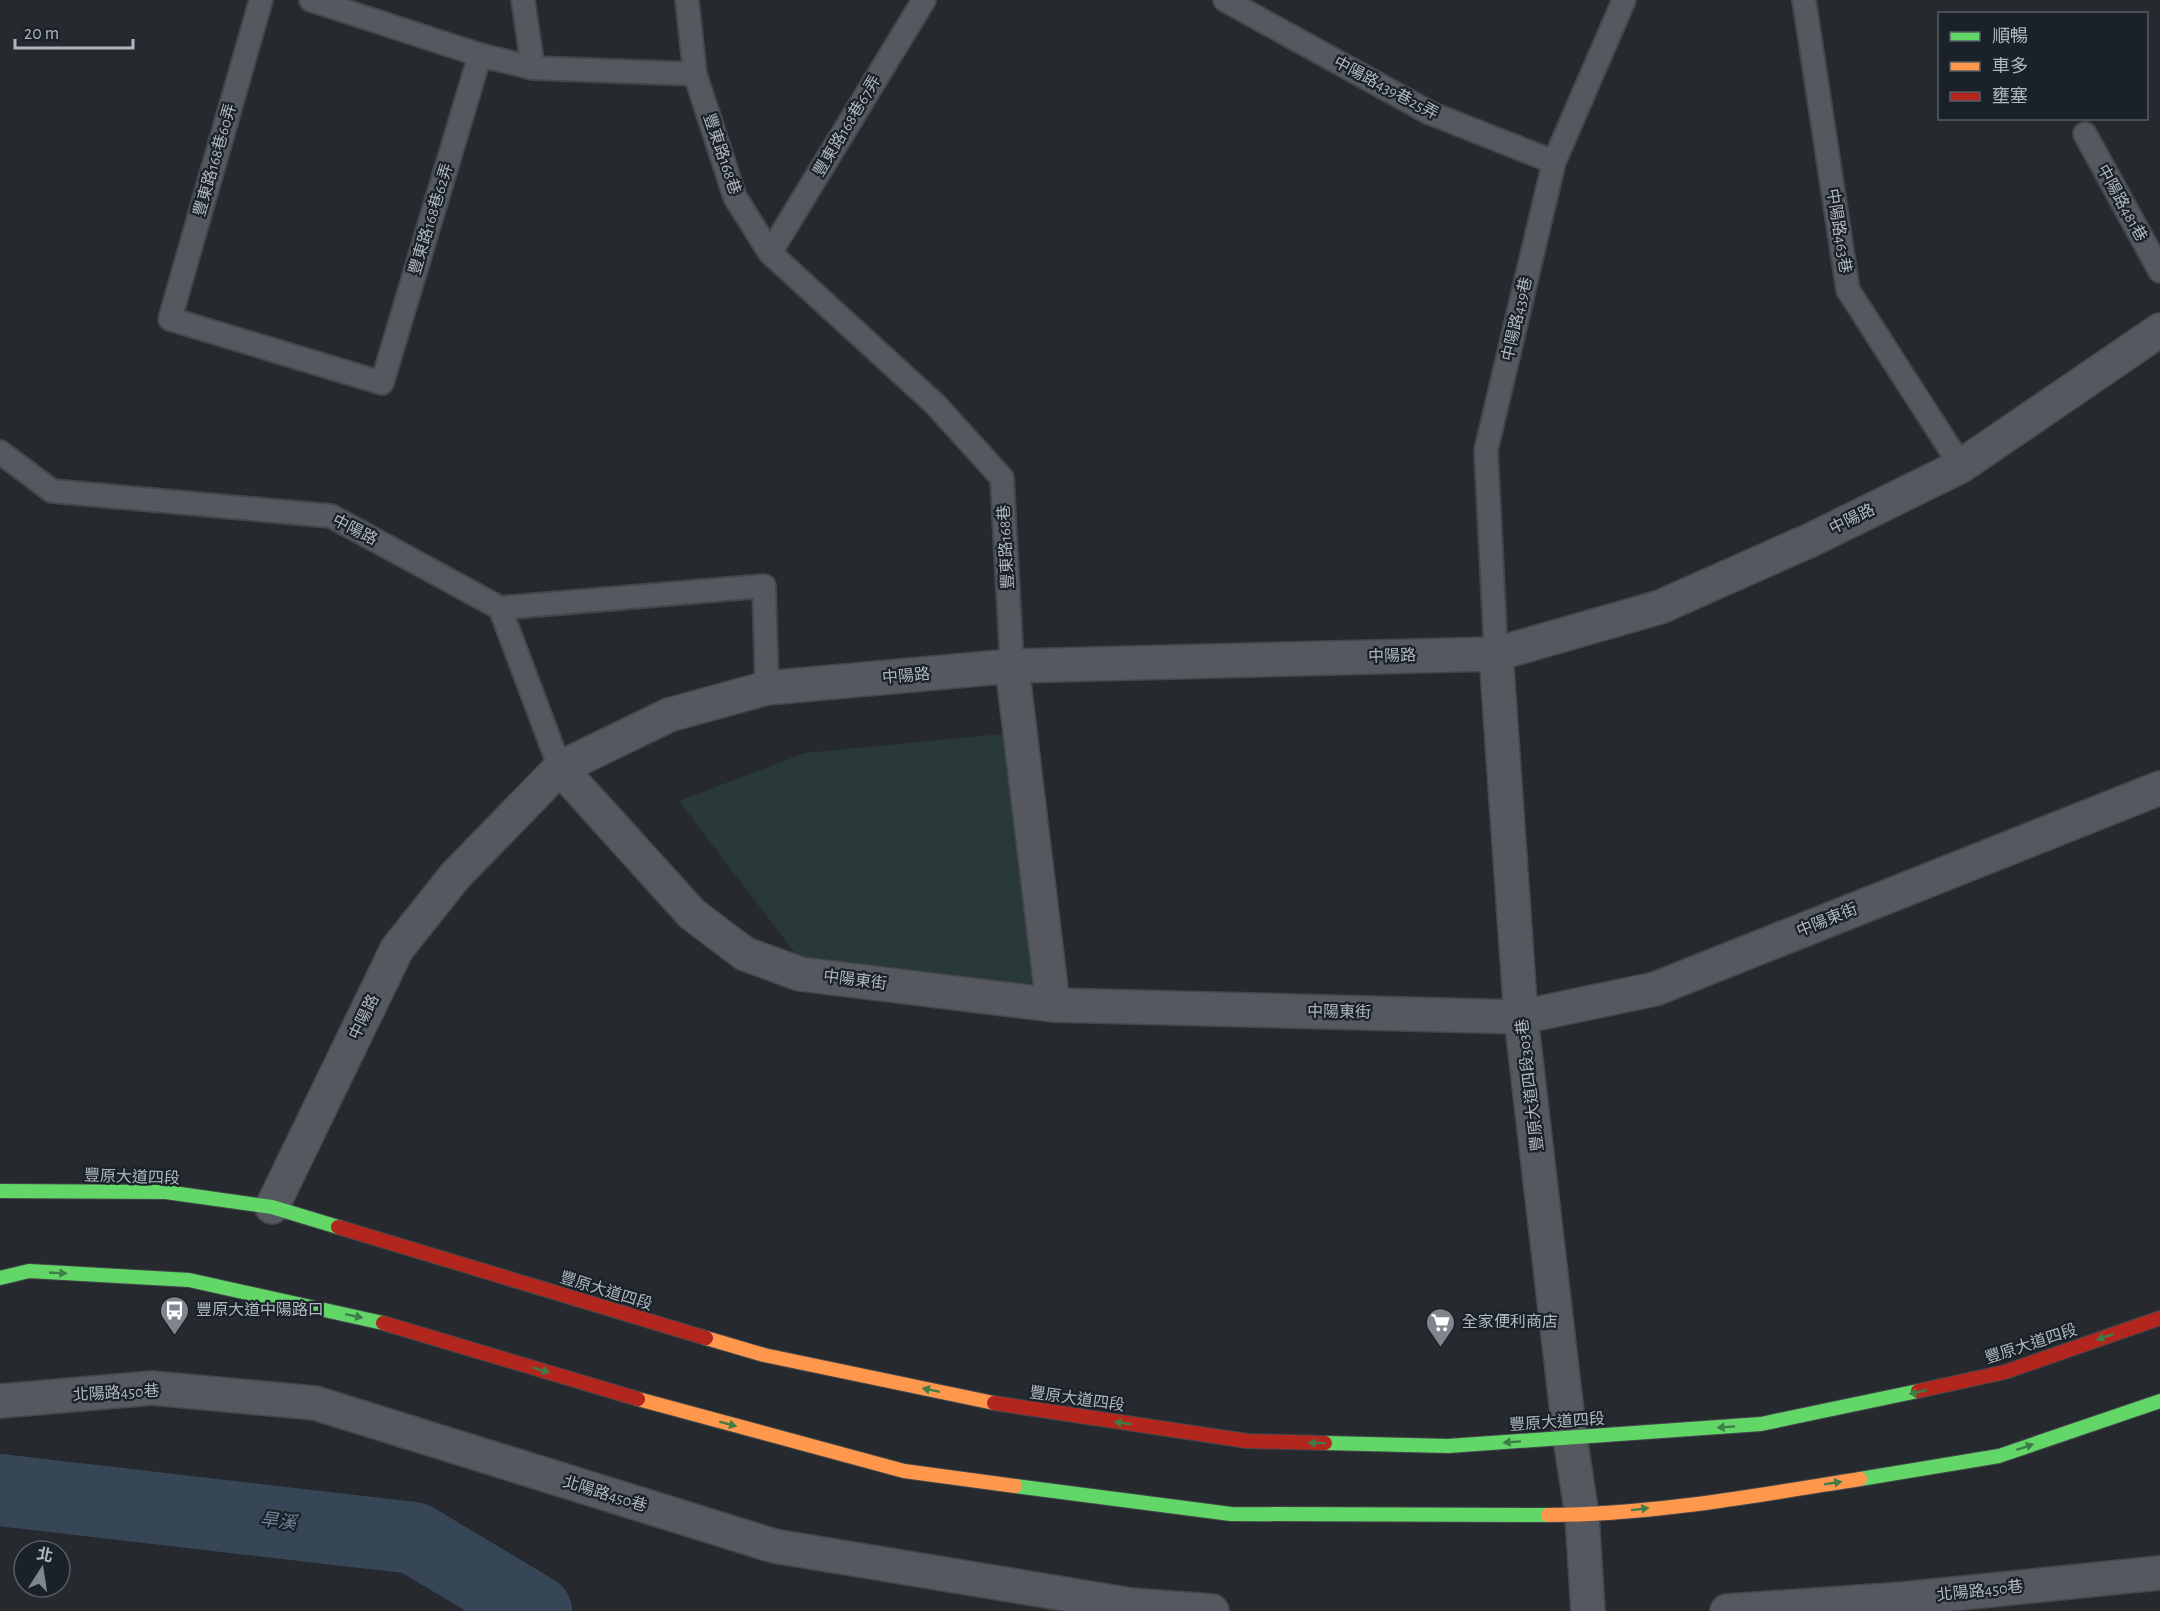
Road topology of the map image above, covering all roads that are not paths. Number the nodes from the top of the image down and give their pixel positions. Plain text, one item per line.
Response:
1 (261, 0) edge
2 (312, 0) edge
3 (523, 0) edge
4 (687, 0) edge
5 (924, 0) edge
6 (1226, 0) edge
7 (1624, 0) edge
8 (1804, 0) edge
9 (480, 55) junction
10 (533, 68) junction
11 (695, 74) junction
12 (2085, 134) dead end
13 (1554, 162) junction
14 (770, 253) junction
15 (2160, 271) edge
16 (2160, 330) edge
17 (382, 383) joint
18 (0, 452) edge
19 (1961, 466) junction
20 (500, 608) junction
21 (1496, 654) junction
22 (1012, 666) junction
23 (767, 688) junction
24 (560, 768) junction
25 (2160, 788) edge
26 (1053, 1005) junction
27 (1521, 1017) junction
28 (0, 1191) edge
29 (272, 1207) junction
30 (0, 1278) edge
31 (2160, 1318) edge
32 (0, 1401) edge
33 (2160, 1401) edge
34 (1570, 1438) junction
35 (1582, 1515) junction
36 (2160, 1573) edge
37 (1212, 1611) edge
38 (1588, 1611) edge
39 (1727, 1611) edge

1 - 17 lane, 豐東路168巷60弄
2 - 9 lane
3 - 10 lane
4 - 11 lane, 豐東路168巷
5 - 14 lane, 豐東路168巷67弄
6 - 13 lane, 中陽路439巷25弄
7 - 13 lane, 中陽路439巷
8 - 19 lane, 中陽路463巷
9 - 10 lane
9 - 17 lane, 豐東路168巷62弄
10 - 11 lane
11 - 14 lane, 豐東路168巷
12 - 15 lane, 中陽路481巷
13 - 21 lane, 中陽路439巷
14 - 22 lane, 豐東路168巷
16 - 19 street, 中陽路
18 - 20 lane, 中陽路
19 - 21 street, 中陽路
20 - 23 lane
20 - 24 lane
21 - 22 street, 中陽路
21 - 27 street, 豐原大道四段303巷
22 - 23 street, 中陽路
22 - 26 street
23 - 24 street, 中陽路
24 - 26 street, 中陽東街
24 - 29 street, 中陽路
25 - 27 street, 中陽東街
26 - 27 street, 中陽東街
27 - 34 street, 豐原大道四段303巷
28 - 29 street, 豐原大道四段
34 -> 29 street, 豐原大道四段
30 -> 35 street
31 -> 34 street, 豐原大道四段
32 - 37 street, 北陽路450巷
35 -> 33 street
34 - 35 street, 豐原大道四段303巷
35 - 38 street, 豐原大道四段303巷
36 - 39 street, 北陽路450巷

